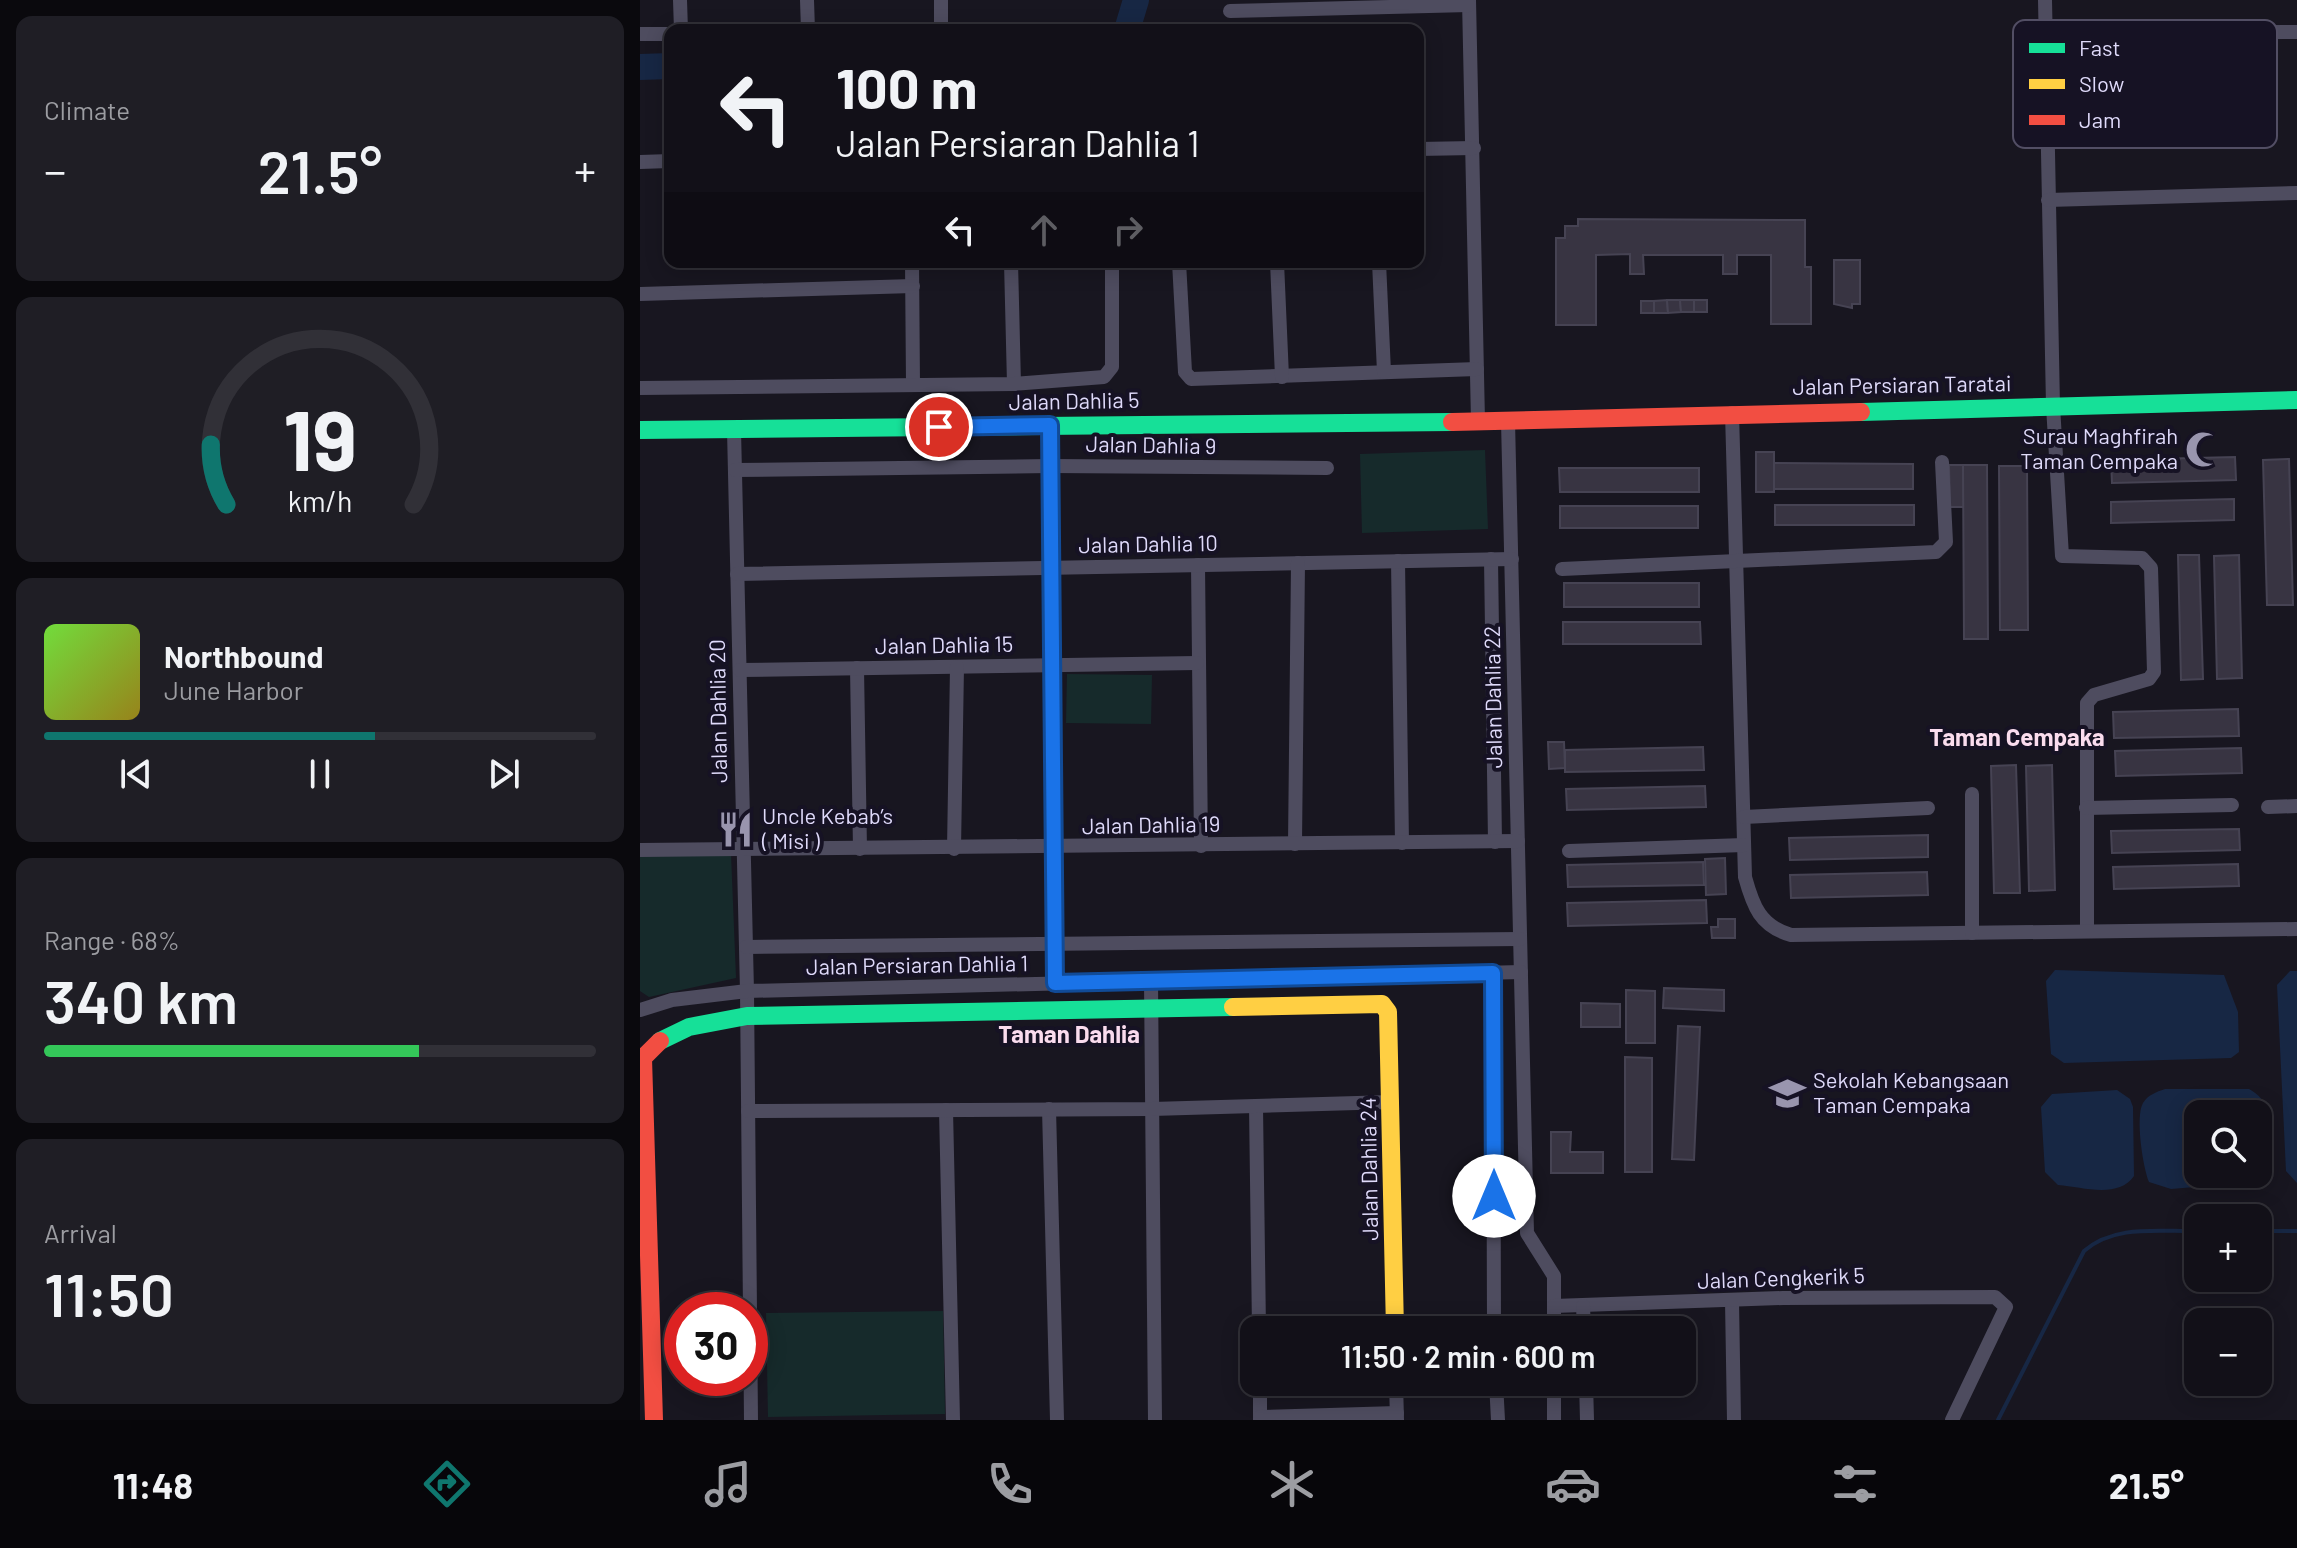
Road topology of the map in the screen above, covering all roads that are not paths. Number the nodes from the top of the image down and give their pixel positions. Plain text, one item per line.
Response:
1 (680, 0) edge
2 (807, 0) edge
3 (941, 0) edge
4 (1469, 3) edge
5 (1230, 11) dead end
6 (681, 24) edge
7 (808, 24) edge
8 (941, 24) edge
9 (2277, 32) edge
10 (2297, 32) edge
11 (640, 34) edge
12 (664, 34) edge
13 (1474, 148) junction
14 (2047, 148) edge
15 (1424, 149) edge
16 (664, 161) edge
17 (640, 162) edge
18 (2297, 193) edge
19 (2048, 200) junction
20 (912, 268) edge
21 (1011, 268) edge
22 (1112, 268) edge
23 (1179, 268) edge
24 (1277, 268) edge
25 (1379, 268) edge
26 (913, 286) junction
27 (640, 294) edge
28 (1477, 369) junction
29 (1384, 372) junction
30 (1282, 377) junction
31 (1014, 384) junction
32 (913, 385) junction
33 (640, 388) edge
34 (2297, 400) edge
35 (2053, 406) junction
36 (1732, 413) junction
37 (1478, 421) junction
38 (1508, 421) junction
39 (1050, 425) junction
40 (640, 430) edge
41 (734, 430) junction
42 (1942, 462) dead end
43 (1050, 466) junction
44 (1327, 468) dead end
45 (735, 470) junction
46 (1491, 559) junction
47 (1512, 559) junction
48 (1398, 561) junction
49 (1298, 563) junction
50 (1736, 563) junction
51 (1198, 565) junction
52 (1051, 568) junction
53 (1562, 569) dead end
54 (737, 574) junction
55 (1197, 663) junction
56 (1052, 665) junction
57 (957, 667) junction
58 (857, 668) junction
59 (740, 670) junction
60 (1972, 794) dead end
61 (2232, 805) dead end
62 (2297, 806) edge
63 (2268, 807) dead end
64 (1928, 808) dead end
65 (2086, 808) junction
66 (1744, 817) junction
67 (1518, 841) junction
68 (1495, 842) junction
69 (1402, 843) junction
70 (1295, 844) junction
71 (1744, 845) junction
72 (1201, 846) junction
73 (1053, 848) junction
74 (860, 849) junction
75 (954, 849) junction
76 (640, 850) edge
77 (744, 850) junction
78 (1569, 851) dead end
79 (2297, 929) edge
80 (2087, 931) junction
81 (1972, 933) junction
82 (1520, 939) junction
83 (1054, 944) junction
84 (746, 947) junction
85 (1521, 972) junction
86 (1493, 973) junction
87 (1151, 981) junction
88 (1055, 983) junction
89 (747, 991) junction
90 (1151, 1009) junction
91 (640, 1010) edge
92 (747, 1016) junction
93 (1392, 1102) junction
94 (1256, 1106) junction
95 (1049, 1109) junction
96 (1152, 1109) junction
97 (946, 1110) junction
98 (748, 1111) junction
99 (1732, 1301) junction
100 (1554, 1306) junction
101 (1583, 1306) junction
102 (1259, 1316) edge
103 (1395, 1316) edge
104 (1494, 1316) edge
105 (1554, 1316) edge
106 (1583, 1316) edge
107 (1260, 1396) edge
108 (1396, 1396) edge
109 (1497, 1396) edge
110 (1554, 1396) edge
111 (1586, 1396) edge
112 (1397, 1417) edge
113 (1260, 1419) edge
114 (654, 1420) edge
115 (751, 1420) edge
116 (953, 1420) edge
117 (1057, 1420) edge
118 (1155, 1420) edge
119 (1498, 1420) edge
120 (1554, 1420) edge
121 (1587, 1420) edge
122 (1734, 1420) edge
123 (1952, 1420) edge

1 - 6 street
2 - 7 street
3 - 8 street
4 - 5 street
4 - 13 street
9 - 10 street
11 - 12 street
13 - 15 street
13 - 28 street
14 - 19 street
16 - 17 street
18 - 19 street
19 - 35 street
20 - 26 street
21 - 31 street
22 - 31 street, Jalan Dahlia 5
23 - 30 street
24 - 30 street
25 - 29 street
26 - 27 street
26 - 32 street
28 - 29 street
28 - 37 street
29 - 30 street
31 - 32 street, Jalan Dahlia 5
32 - 33 street, Jalan Dahlia 5
34 - 35 street, Jalan Persiaran Taratai
35 - 36 street, Jalan Persiaran Taratai
35 - 65 street
36 - 38 street, Jalan Persiaran Taratai
36 - 50 street
37 - 38 street, Jalan Dahlia 5
37 - 39 street, Jalan Dahlia 5
38 - 47 street, Jalan Dahlia 22
39 - 41 street, Jalan Dahlia 5
39 - 43 street
40 - 41 street, Jalan Dahlia 5
41 - 45 street, Jalan Dahlia 20
42 - 50 street
43 - 44 street, Jalan Dahlia 9
43 - 45 street, Jalan Dahlia 9
43 - 52 street
45 - 54 street, Jalan Dahlia 20
46 - 47 street, Jalan Dahlia 10
46 - 48 street, Jalan Dahlia 10
46 - 68 street
47 - 67 street, Jalan Dahlia 22
48 - 49 street, Jalan Dahlia 10
48 - 69 street
49 - 51 street, Jalan Dahlia 10
49 - 70 street
50 - 53 street
50 - 66 street
51 - 52 street, Jalan Dahlia 10
51 - 55 street
52 - 54 street, Jalan Dahlia 10
52 - 56 street
54 - 59 street, Jalan Dahlia 20
55 - 56 street, Jalan Dahlia 15
55 - 72 street
56 - 57 street, Jalan Dahlia 15
56 - 73 street
57 - 58 street, Jalan Dahlia 15
57 - 75 street
58 - 59 street, Jalan Dahlia 15
58 - 74 street
59 - 77 street, Jalan Dahlia 20
60 - 81 street
61 - 65 street
62 - 63 street
64 - 66 street
65 - 80 street
66 - 71 street
67 - 68 street, Jalan Dahlia 19
67 - 82 street, Jalan Dahlia 22
68 - 69 street, Jalan Dahlia 19
69 - 70 street, Jalan Dahlia 19
70 - 72 street, Jalan Dahlia 19
71 - 78 street
71 - 81 street
72 - 73 street, Jalan Dahlia 19
73 - 75 street, Jalan Dahlia 19
73 - 83 street
74 - 75 street, Jalan Dahlia 19
74 - 77 street, Jalan Dahlia 19
76 - 77 street, Jalan Dahlia 19
77 - 84 street, Jalan Dahlia 20
79 - 80 street
80 - 81 street
82 - 83 street, Jalan Persiaran Dahlia 1
82 - 85 street, Jalan Dahlia 22
83 - 84 street, Jalan Persiaran Dahlia 1
83 - 88 street
84 - 89 street, Jalan Dahlia 20
85 - 86 street, Jalan Persiaran Dahlia 1
85 - 100 street, Jalan Dahlia 22
86 - 87 street, Jalan Persiaran Dahlia 1
86 - 104 street
87 - 88 street, Jalan Persiaran Dahlia 1
87 - 90 street
88 - 89 street, Jalan Persiaran Dahlia 1
89 - 91 street, Jalan Persiaran Dahlia 1
89 - 92 street, Jalan Dahlia 20
90 - 92 street
90 - 93 street, Jalan Dahlia 24
90 - 96 street
92 - 98 street, Jalan Dahlia 20
92 - 114 street
93 - 94 street
93 - 103 street, Jalan Dahlia 24
94 - 96 street
94 - 102 street
95 - 96 street
95 - 97 street
95 - 117 street
96 - 118 street
97 - 98 street
97 - 116 street
98 - 115 street, Jalan Dahlia 20
99 - 101 street, Jalan Cengkerik 5
99 - 122 street
99 - 123 street, Jalan Cengkerik 5
100 - 101 street, Jalan Cengkerik 5
100 - 105 street
101 - 106 street
107 - 113 street
108 - 112 street
109 - 119 street
110 - 120 street
111 - 121 street
112 - 113 street

